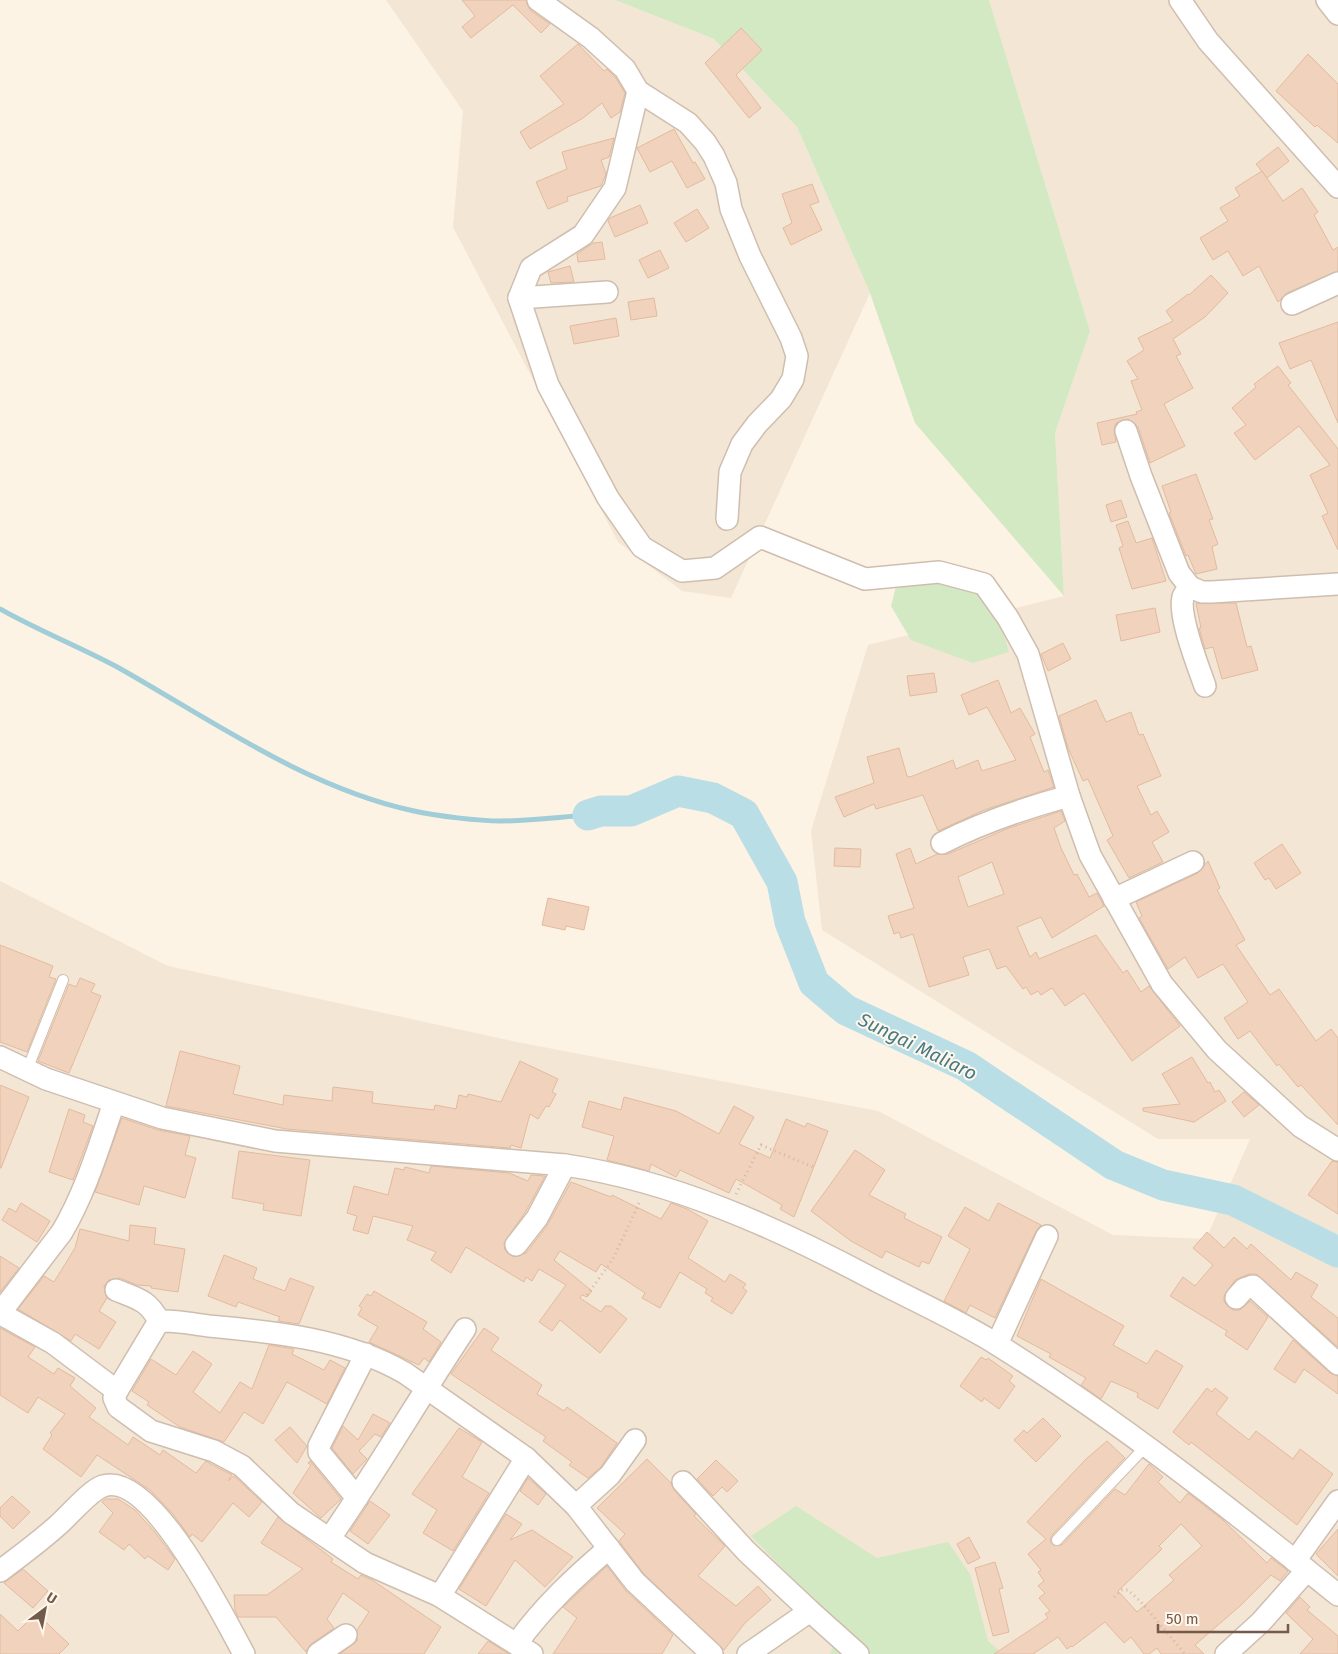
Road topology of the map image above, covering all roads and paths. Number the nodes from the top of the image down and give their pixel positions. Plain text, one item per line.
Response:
1 (538, 0) edge
2 (1180, 0) edge
3 (1326, 0) edge
4 (1338, 14) edge
5 (638, 91) junction
6 (1338, 187) edge
7 (1338, 283) edge
8 (607, 292) dead end
9 (519, 298) junction
10 (1292, 304) dead end
11 (1126, 431) dead end
12 (727, 518) dead end
13 (1338, 584) edge
14 (1190, 588) junction
15 (1205, 686) dead end
16 (1070, 796) junction
17 (942, 843) dead end
18 (1193, 862) dead end
19 (1114, 899) junction
20 (64, 980) dead end
21 (0, 1056) edge
22 (27, 1070) junction
23 (114, 1103) junction
24 (1338, 1150) edge
25 (565, 1165) junction
26 (813, 1167) dead end
27 (647, 1184) junction
28 (728, 1210) junction
29 (1047, 1236) dead end
30 (516, 1245) dead end
31 (116, 1290) dead end
32 (587, 1295) dead end
33 (1236, 1298) dead end
34 (1, 1313) edge
35 (159, 1322) junction
36 (465, 1329) dead end
37 (997, 1344) junction
38 (366, 1354) junction
39 (1338, 1364) edge
40 (426, 1387) junction
41 (117, 1391) junction
42 (635, 1440) dead end
43 (1147, 1445) junction
44 (526, 1458) junction
45 (683, 1482) dead end
46 (357, 1498) junction
47 (1338, 1501) edge
48 (576, 1506) junction
49 (330, 1538) junction
50 (1057, 1540) dead end
51 (610, 1548) junction
52 (1301, 1566) junction
53 (0, 1571) edge
54 (1338, 1595) edge
55 (440, 1596) junction
56 (1114, 1597) dead end
57 (810, 1611) junction
58 (346, 1635) dead end
59 (525, 1648) edge
60 (244, 1654) edge
61 (318, 1654) edge
62 (712, 1654) edge
63 (748, 1654) edge
64 (858, 1654) edge
65 (1185, 1654) edge
66 (1226, 1654) edge

1 - 5 street
2 - 6 street
3 - 4 street
5 - 9 street
5 - 12 street
7 - 10 street
8 - 9 street
9 - 16 street
11 - 14 street
13 - 14 street
14 - 15 street
16 - 17 street
16 - 19 street
18 - 19 street
19 - 24 street
20 - 22 lane
21 - 22 street
22 - 23 street
23 - 25 street
23 - 34 street
25 - 27 street
25 - 30 street
26 - 28 path
27 - 28 street
27 - 32 path
28 - 37 street
29 - 37 street
31 - 35 street
33 - 39 street
34 - 41 street
35 - 38 street
35 - 41 street
36 - 40 street
37 - 43 street
38 - 40 street
38 - 46 street
40 - 44 street
40 - 46 street
41 - 49 street
42 - 48 street
43 - 50 lane
43 - 52 street
44 - 48 street
44 - 55 street
45 - 57 street
46 - 49 street
47 - 52 street
48 - 51 street
49 - 55 street
51 - 59 street
51 - 62 street
52 - 54 street
52 - 66 street
53 - 60 street
55 - 59 street
56 - 65 path
57 - 63 street
57 - 64 street
58 - 61 street

